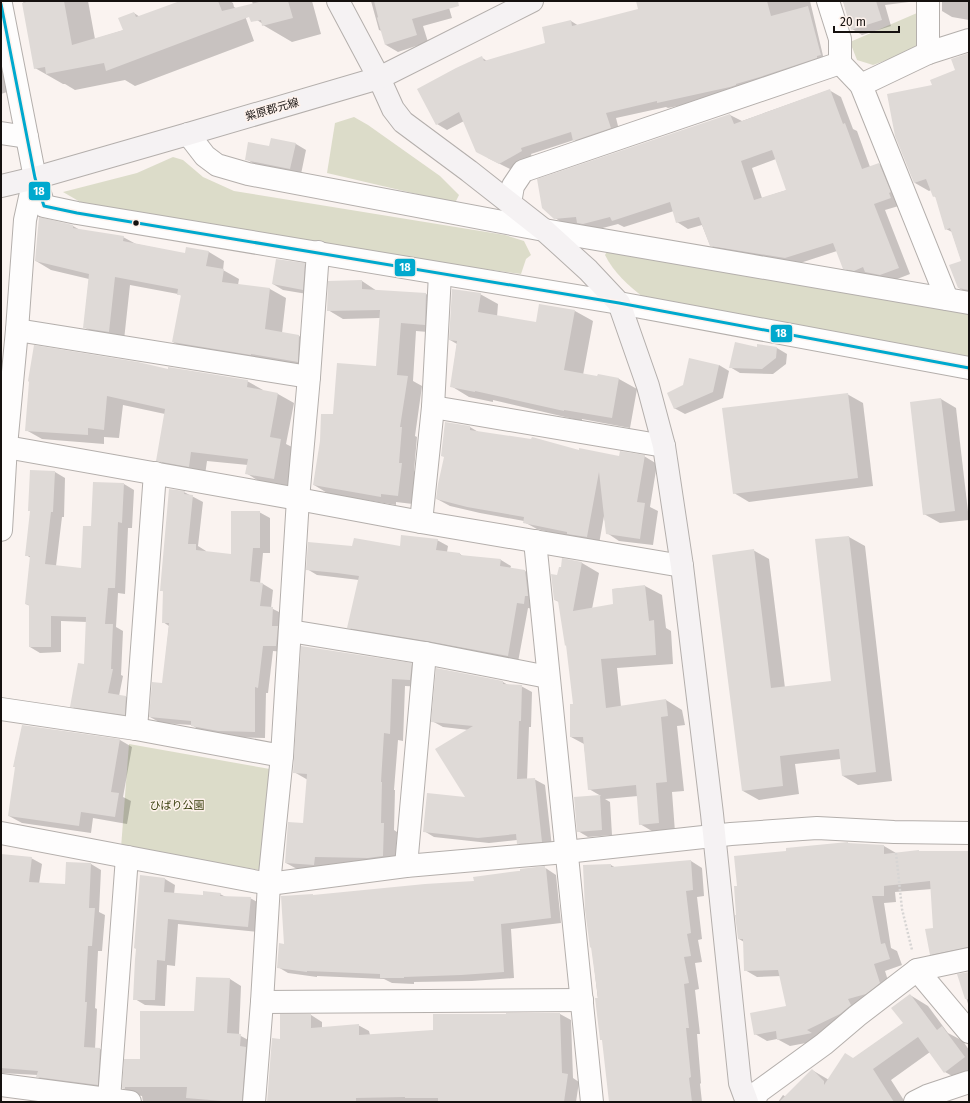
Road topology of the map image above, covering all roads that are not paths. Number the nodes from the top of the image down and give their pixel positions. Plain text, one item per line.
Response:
1 (338, 1) edge
2 (532, 1) edge
3 (828, 1) edge
4 (928, 1) edge
5 (1, 4) edge
6 (969, 40) edge
7 (928, 53) junction
8 (840, 63) junction
9 (379, 78) junction
10 (861, 86) junction
11 (1, 133) edge
12 (188, 134) junction
13 (27, 137) junction
14 (35, 178) junction
15 (1, 186) edge
16 (510, 203) junction
17 (544, 230) junction
18 (318, 252) junction
19 (440, 274) junction
20 (947, 298) junction
21 (619, 303) junction
22 (969, 303) edge
23 (16, 330) junction
24 (969, 368) edge
25 (309, 377) junction
26 (432, 407) junction
27 (4, 446) edge
28 (664, 446) junction
29 (155, 474) junction
30 (298, 498) junction
31 (421, 522) junction
32 (1, 530) edge
33 (535, 541) junction
34 (682, 566) junction
35 (290, 631) junction
36 (425, 653) junction
37 (548, 677) junction
38 (1, 709) edge
39 (136, 729) junction
40 (282, 756) junction
41 (1, 833) edge
42 (969, 833) edge
43 (714, 836) junction
44 (566, 852) junction
45 (127, 857) junction
46 (406, 866) junction
47 (269, 884) junction
48 (969, 959) edge
49 (917, 970) junction
50 (582, 1000) junction
51 (262, 1002) junction
52 (969, 1032) edge
53 (969, 1082) edge
54 (1, 1085) edge
55 (120, 1100) edge
56 (254, 1102) edge
57 (592, 1102) edge
58 (747, 1102) edge
59 (754, 1102) edge
60 (914, 1102) edge

1 - 9 street
2 - 9 street, 紫原郡元線
3 - 8 street
4 - 7 street
5 - 13 street
6 - 7 street
7 - 10 street
8 - 10 street
8 - 16 street
9 - 12 street, 紫原郡元線
9 - 16 street
10 - 20 street
11 - 13 street
12 - 14 street, 紫原郡元線
12 - 17 street
13 - 14 street
14 - 15 street, 紫原郡元線
14 - 18 street
14 - 23 street
16 - 17 street
17 - 20 street
17 - 21 street
18 - 19 street
18 - 25 street
19 - 21 street
19 - 26 street
20 - 22 street
21 - 24 street
21 - 28 street
23 - 25 street
23 - 27 street
25 - 30 street
26 - 28 street
26 - 31 street
27 - 29 street
27 - 32 street
28 - 34 street
29 - 30 street
29 - 39 street
30 - 31 street
30 - 35 street
31 - 33 street
33 - 34 street
33 - 37 street
34 - 43 street
35 - 36 street
35 - 40 street
36 - 37 street
36 - 46 street
37 - 44 street
38 - 39 street
39 - 40 street
40 - 47 street
41 - 45 street
42 - 43 street
43 - 44 street
43 - 58 street
44 - 46 street
44 - 50 street
45 - 47 street
45 - 55 street
46 - 47 street
47 - 51 street
48 - 49 street
49 - 52 street
49 - 59 street
50 - 51 street
50 - 57 street
51 - 56 street
53 - 60 street
54 - 55 street

